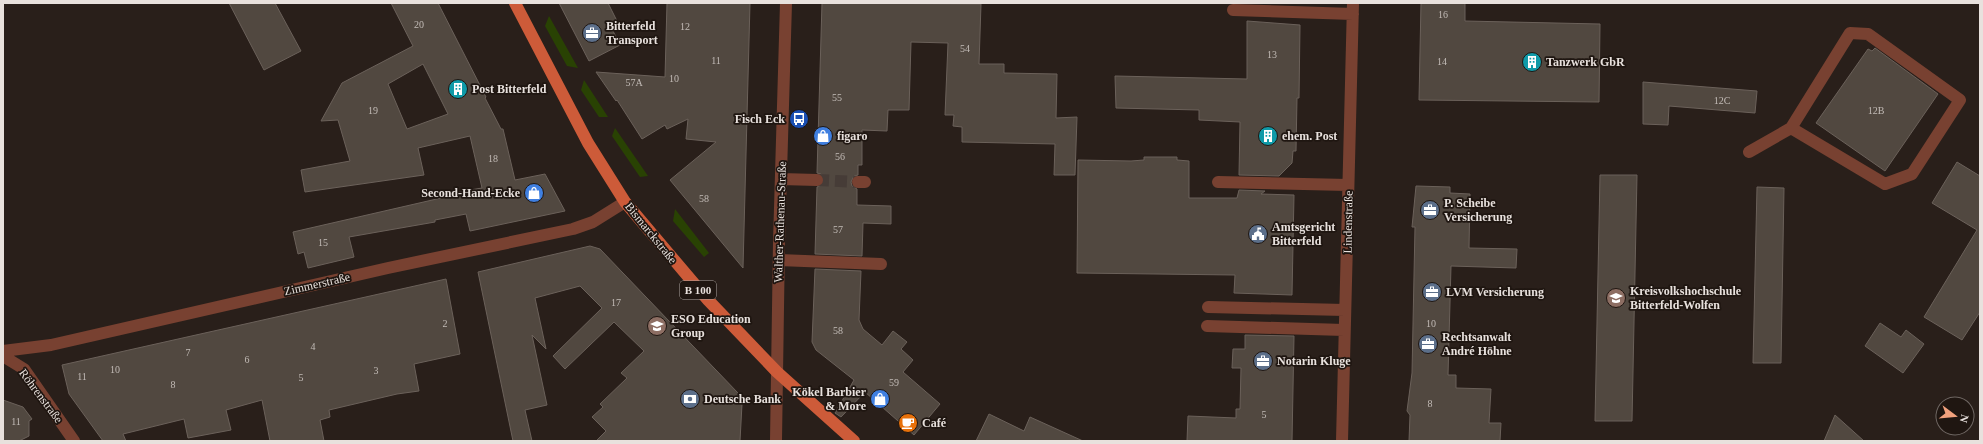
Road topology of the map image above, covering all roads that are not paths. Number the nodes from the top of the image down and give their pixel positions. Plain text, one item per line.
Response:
1 (515, 3) edge
2 (786, 3) edge
3 (1353, 8) edge
4 (1233, 10) dead end
5 (1790, 128) junction
6 (1749, 152) dead end
7 (781, 179) junction
8 (817, 180) tunnel mouth
9 (1218, 182) dead end
10 (1348, 185) junction
11 (625, 202) junction
12 (779, 260) junction
13 (881, 264) dead end
14 (1208, 307) dead end
15 (1345, 310) junction
16 (1207, 326) dead end
17 (1344, 330) junction
18 (3, 351) edge
19 (3, 356) edge
20 (777, 372) junction
21 (74, 441) edge
22 (776, 441) edge
23 (854, 441) edge
24 (1342, 441) edge

1 - 11 main road, Bismarckstraße / B 100
2 - 7 street, Walther-Rathenau-Straße
3 - 4 street
3 - 10 street, Lindenstraße
5 - 5 street
5 - 6 street
7 - 8 street
7 - 12 street, Walther-Rathenau-Straße
9 - 10 street
10 - 15 street, Lindenstraße
11 - 18 street, Zimmerstraße
11 - 20 main road, Bismarckstraße / B 100
12 - 13 street
12 - 20 street, Walther-Rathenau-Straße
14 - 15 street
15 - 17 street, Lindenstraße
16 - 17 street
17 - 24 street, Lindenstraße
19 - 21 street, Röhrenstraße
20 - 22 street, Walther-Rathenau-Straße
20 - 23 main road, Bismarckstraße / B 100

